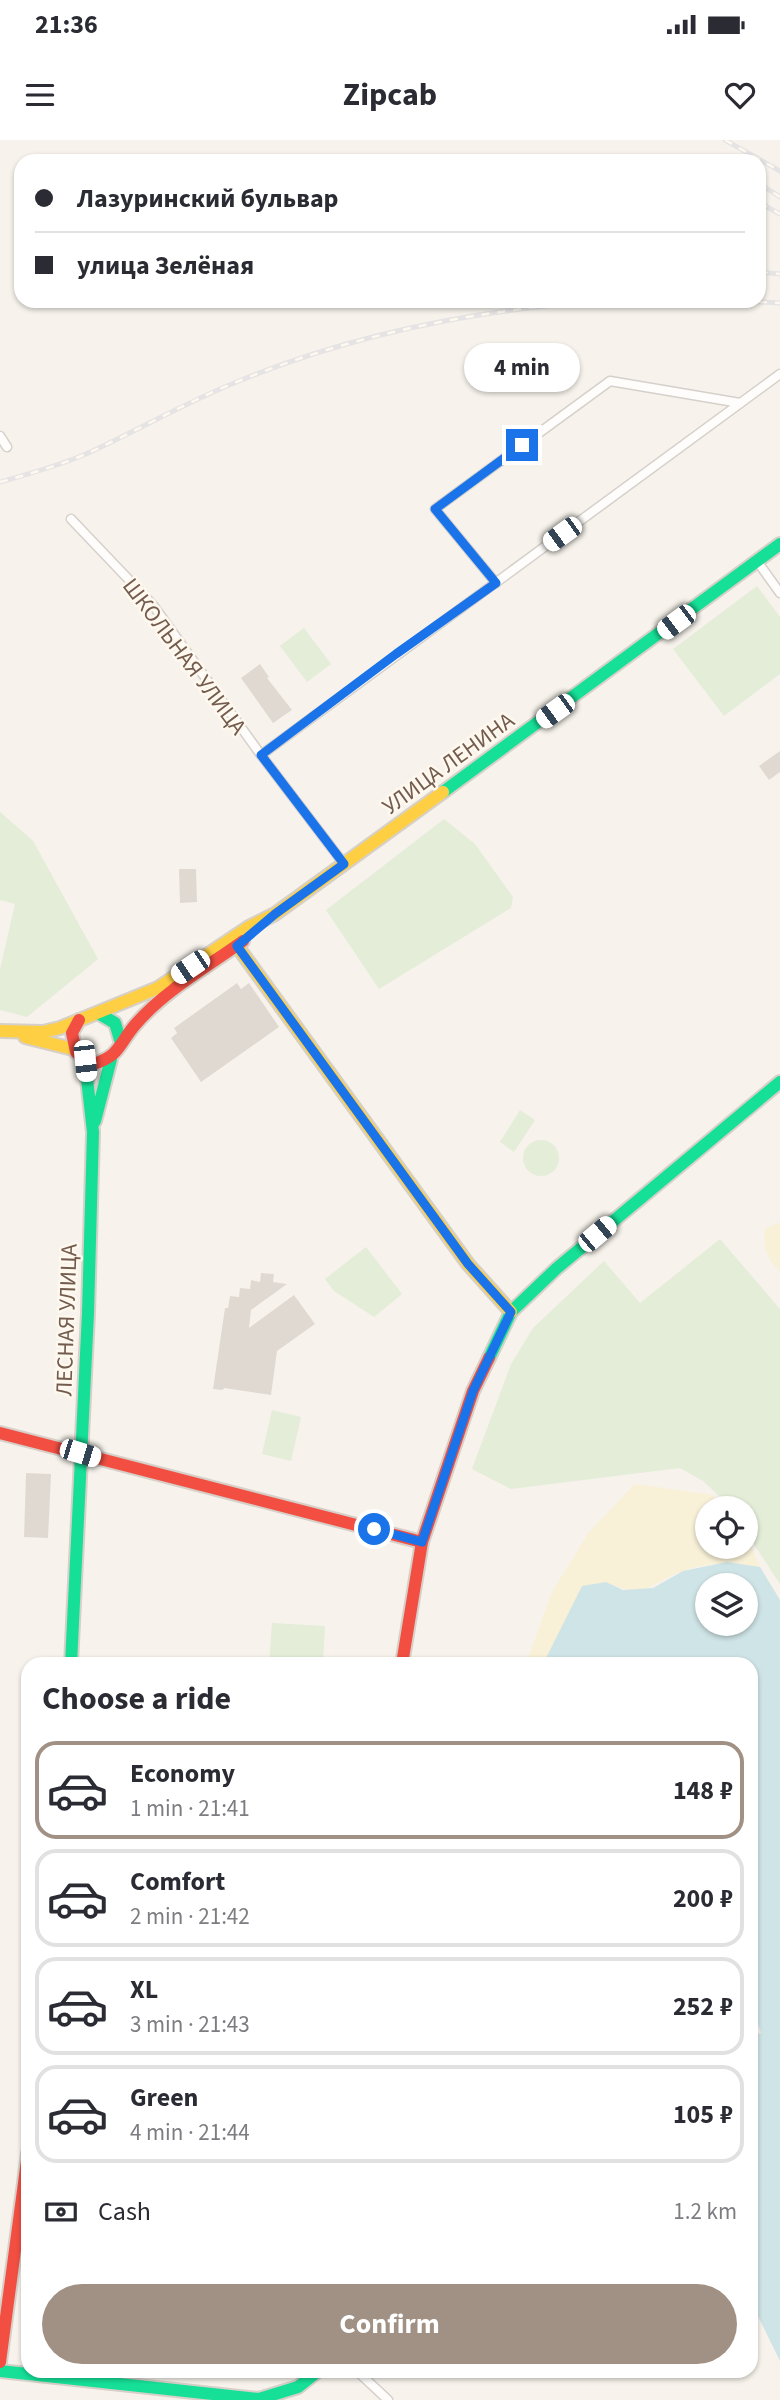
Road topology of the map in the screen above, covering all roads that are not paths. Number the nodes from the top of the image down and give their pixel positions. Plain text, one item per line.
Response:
1 (780, 373) edge
2 (740, 403) junction
3 (0, 436) edge
4 (7, 447) dead end
5 (71, 519) dead end
6 (780, 544) edge
7 (757, 561) junction
8 (496, 583) junction
9 (780, 593) edge
10 (261, 755) junction
11 (344, 864) junction
12 (275, 914) junction
13 (237, 946) junction
14 (98, 1013) junction
15 (83, 1017) junction
16 (0, 1031) edge
17 (15, 1033) junction
18 (121, 1042) junction
19 (73, 1049) junction
20 (111, 1059) junction
21 (85, 1061) junction
22 (780, 1082) edge
23 (93, 1132) junction
24 (511, 1312) junction
25 (0, 1433) edge
26 (80, 1453) junction
27 (422, 1542) junction
28 (71, 1657) edge
29 (403, 1657) edge
30 (21, 2205) edge
31 (0, 2362) edge
32 (0, 2371) edge
33 (21, 2373) edge
34 (65, 2378) edge
35 (312, 2378) edge
36 (364, 2378) edge
37 (388, 2400) edge

1 - 2 street
2 - 8 street
2 - 8 street
3 - 4 street
5 - 10 street, ШКОЛЬНАЯ УЛИЦА
6 - 7 street, УЛИЦА ЛЕНИНА
7 - 9 street
7 - 11 street, УЛИЦА ЛЕНИНА
8 - 10 street
10 - 11 street, ШКОЛЬНАЯ УЛИЦА
11 - 12 street, УЛИЦА ЛЕНИНА
12 - 13 street, УЛИЦА ЛЕНИНА
12 - 14 street, УЛИЦА ЛЕНИНА
13 - 18 street, УЛИЦА ЛЕНИНА
13 - 24 street
14 - 15 street, УЛИЦА ЛЕНИНА
14 - 18 street
15 - 17 street, УЛИЦА ЛЕНИНА
15 - 19 street
16 - 17 street, УЛИЦА ЛЕНИНА
17 - 19 street, УЛИЦА ЛЕНИНА
18 - 20 street, УЛИЦА ЛЕНИНА
19 - 21 street, УЛИЦА ЛЕНИНА
20 - 21 street
20 - 23 street, УЛИЦА ЛЕНИНА
21 - 23 street, ЛЕСНАЯ УЛИЦА
22 - 24 street
23 - 26 street, ЛЕСНАЯ УЛИЦА
24 - 27 street
25 - 26 street
26 - 27 street
26 - 28 street, ЛЕСНАЯ УЛИЦА
27 - 29 street
30 - 31 street
32 - 33 street
34 - 35 street
36 - 37 street

